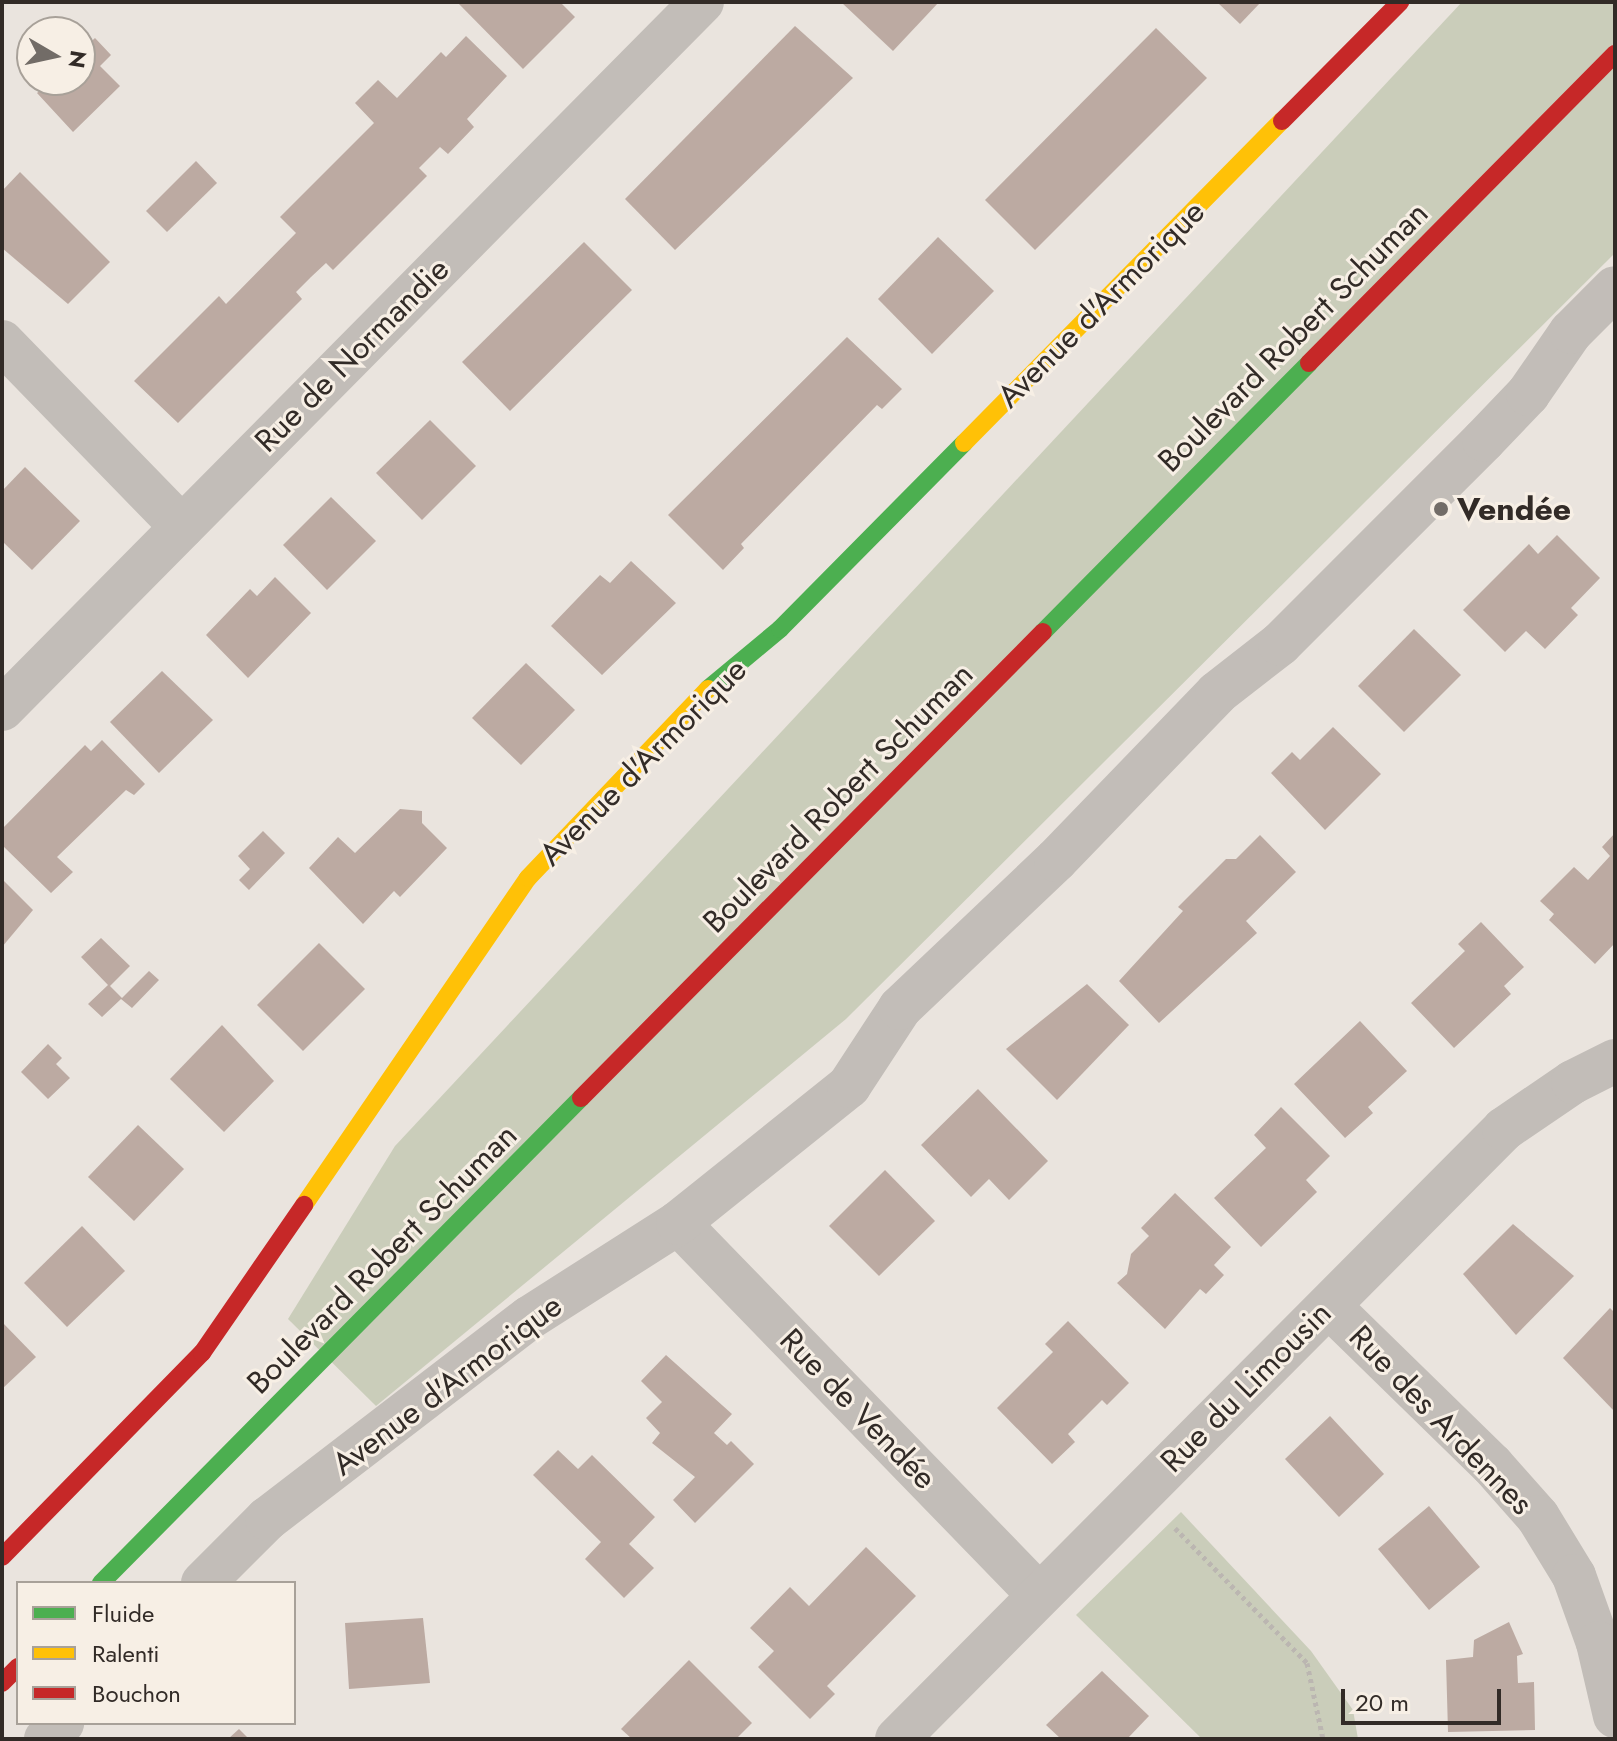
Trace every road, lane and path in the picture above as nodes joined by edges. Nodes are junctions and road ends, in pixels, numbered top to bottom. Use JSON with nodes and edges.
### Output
{"nodes":[{"id":1,"x":1400,"y":2,"type":"edge"},
{"id":2,"x":692,"y":5,"type":"edge"},
{"id":3,"x":1615,"y":54,"type":"edge"},
{"id":4,"x":1615,"y":288,"type":"edge"},
{"id":5,"x":2,"y":342,"type":"edge"},
{"id":6,"x":182,"y":527,"type":"junction"},
{"id":7,"x":2,"y":709,"type":"edge"},
{"id":8,"x":1615,"y":1061,"type":"edge"},
{"id":9,"x":678,"y":1223,"type":"junction"},
{"id":10,"x":1329,"y":1306,"type":"junction"},
{"id":11,"x":1141,"y":1493,"type":"junction"},
{"id":12,"x":2,"y":1557,"type":"edge"},
{"id":13,"x":103,"y":1581,"type":"edge"},
{"id":14,"x":205,"y":1581,"type":"edge"},
{"id":15,"x":1039,"y":1595,"type":"junction"},
{"id":16,"x":1615,"y":1716,"type":"edge"},
{"id":17,"x":897,"y":1739,"type":"edge"},
{"id":18,"x":1323,"y":1739,"type":"edge"}],
"edges":[{"from":1,"to":12,"type":"main road","name":"Avenue d'Armorique"},
{"from":2,"to":6,"type":"street","name":"Rue de Normandie"},
{"from":3,"to":13,"type":"main road","name":"Boulevard Robert Schuman"},
{"from":4,"to":9,"type":"street","name":"Avenue d'Armorique"},
{"from":5,"to":6,"type":"street"},
{"from":6,"to":7,"type":"street","name":"Rue de Normandie"},
{"from":8,"to":10,"type":"street","name":"Rue du Limousin"},
{"from":9,"to":14,"type":"street","name":"Avenue d'Armorique"},
{"from":9,"to":15,"type":"street","name":"Rue de Vendée"},
{"from":10,"to":11,"type":"street","name":"Rue du Limousin"},
{"from":10,"to":16,"type":"street","name":"Rue des Ardennes"},
{"from":11,"to":15,"type":"street","name":"Rue du Limousin"},
{"from":11,"to":18,"type":"path"},
{"from":15,"to":17,"type":"street","name":"Rue du Limousin"}]}
